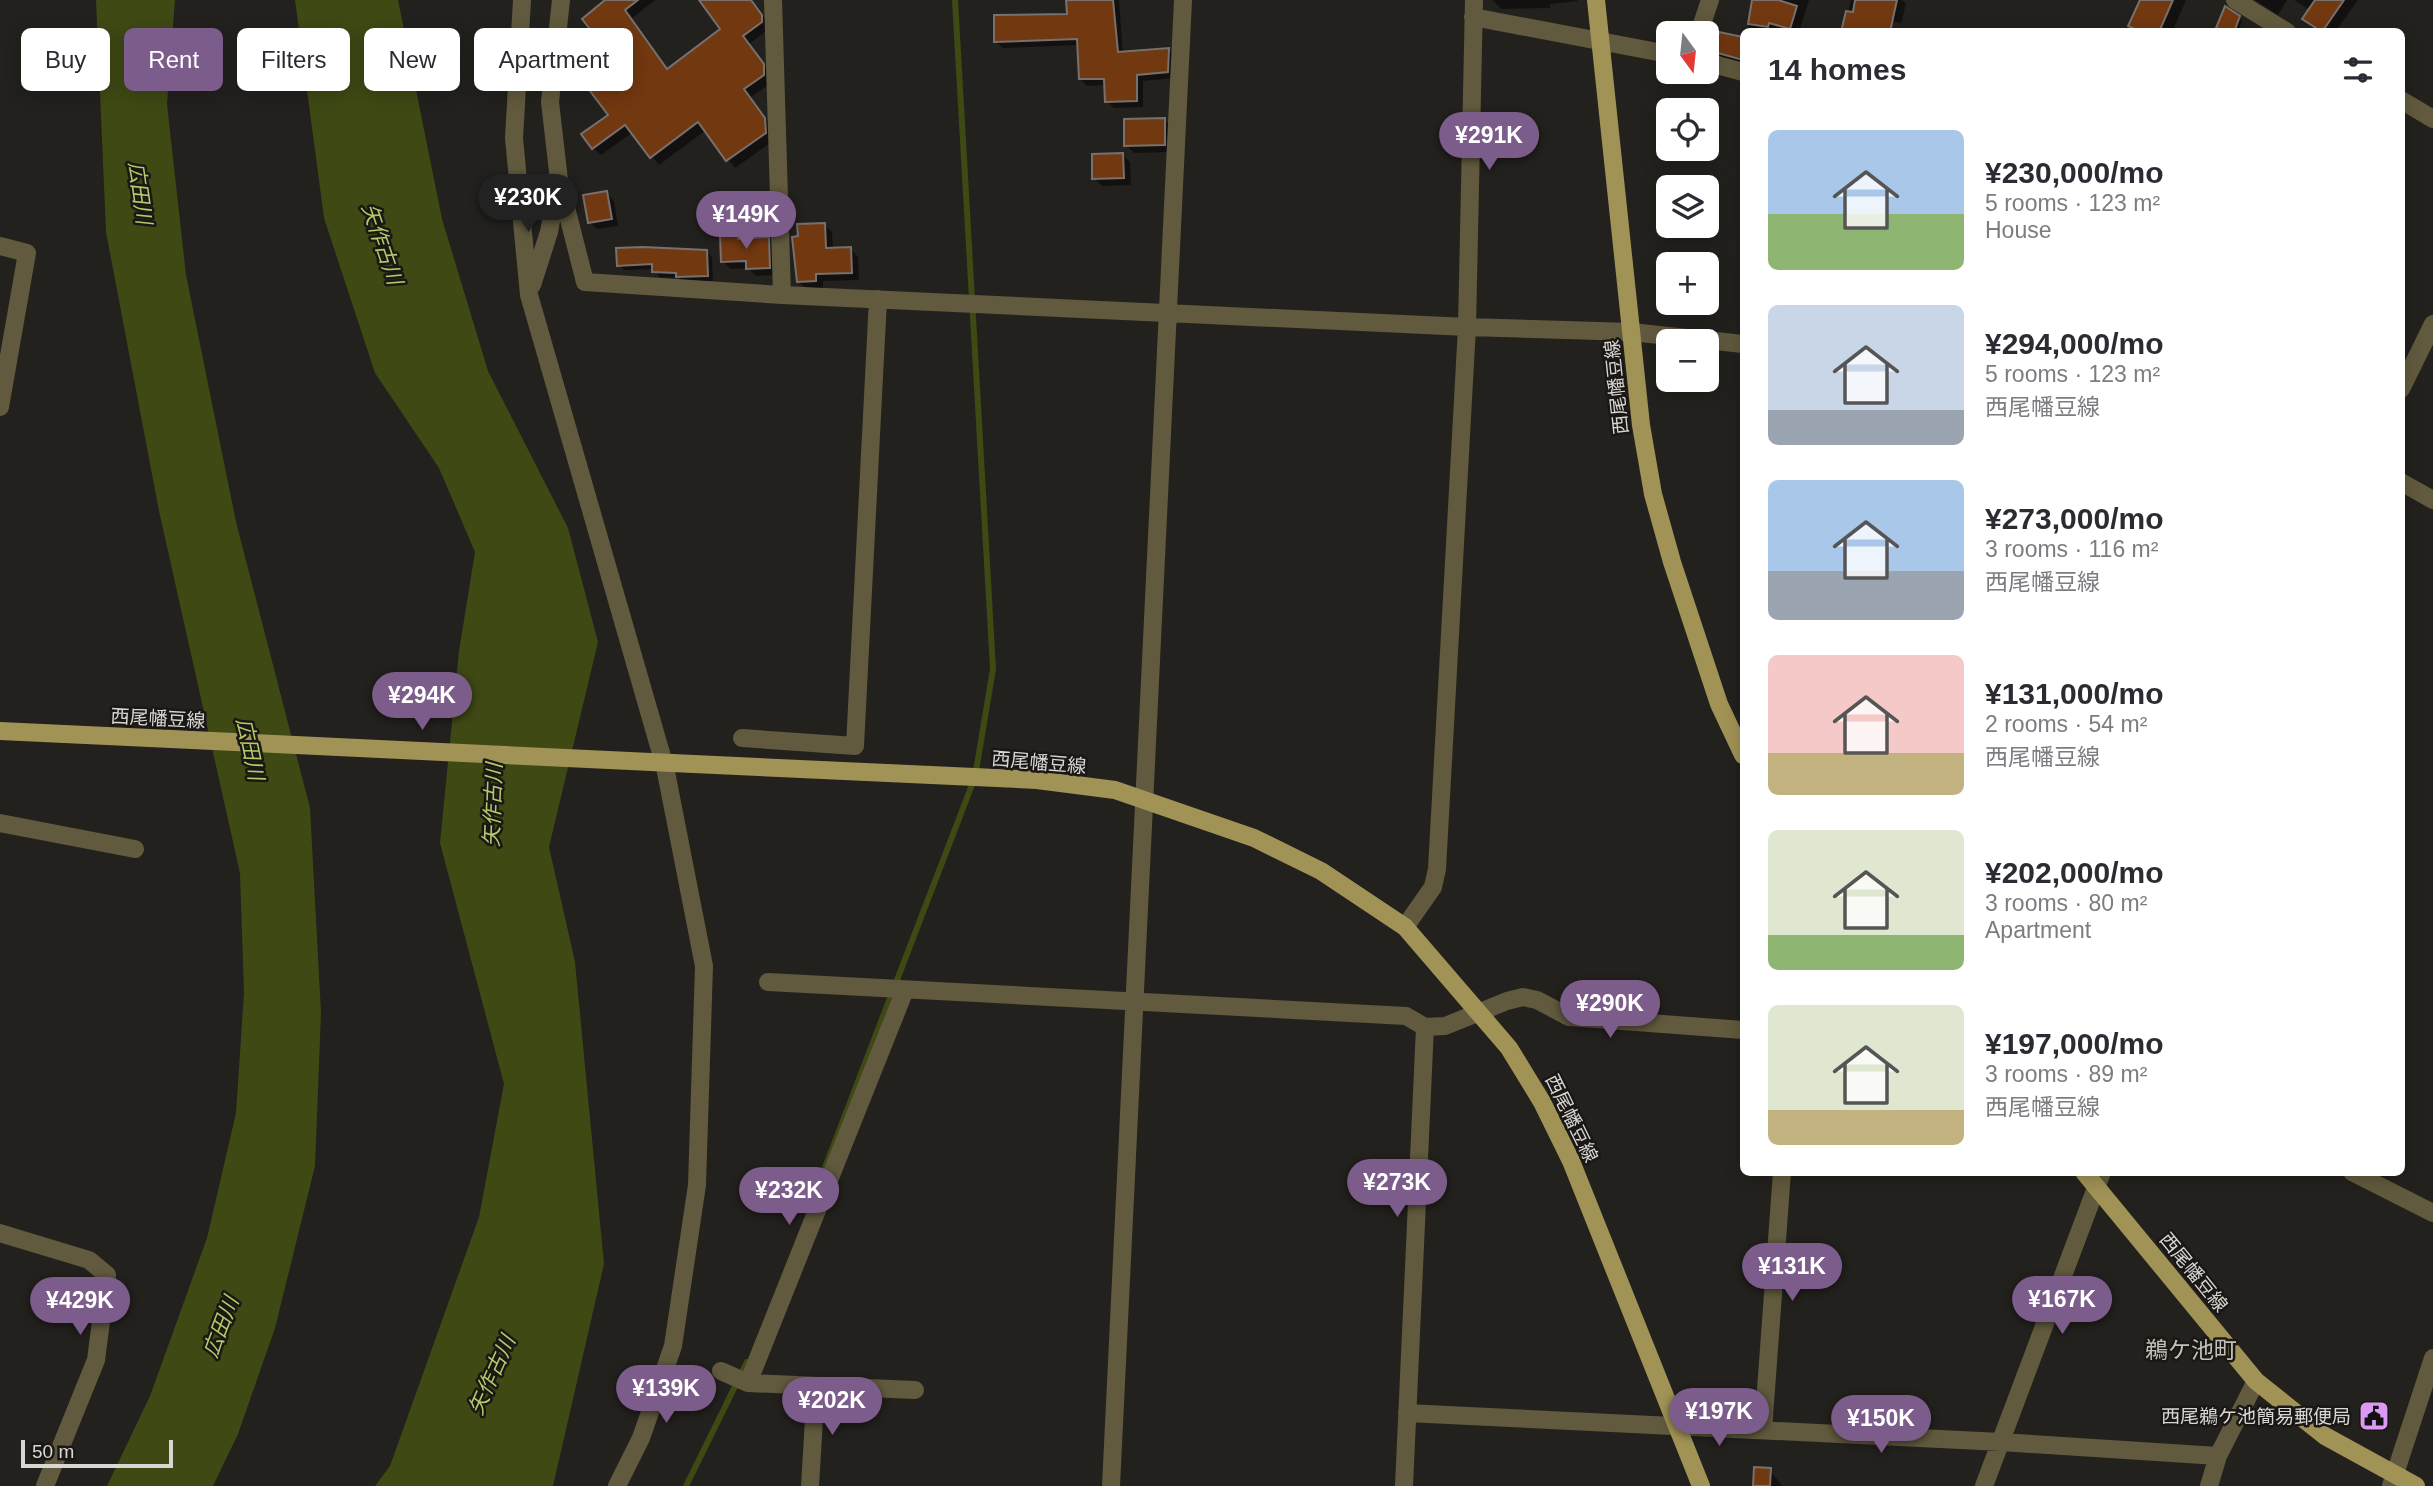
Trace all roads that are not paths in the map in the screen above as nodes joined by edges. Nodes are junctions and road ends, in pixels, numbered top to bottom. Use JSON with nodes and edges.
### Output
{"nodes":[{"id":1,"x":522,"y":0,"type":"edge"},
{"id":2,"x":561,"y":0,"type":"edge"},
{"id":3,"x":773,"y":0,"type":"edge"},
{"id":4,"x":1183,"y":0,"type":"edge"},
{"id":5,"x":1595,"y":0,"type":"edge"},
{"id":6,"x":1710,"y":0,"type":"edge"},
{"id":7,"x":2235,"y":0,"type":"edge"},
{"id":8,"x":1473,"y":8,"type":"edge"},
{"id":9,"x":1703,"y":21,"type":"edge"},
{"id":10,"x":2280,"y":28,"type":"edge"},
{"id":11,"x":1599,"y":40,"type":"junction"},
{"id":12,"x":1656,"y":52,"type":"edge"},
{"id":13,"x":1719,"y":66,"type":"edge"},
{"id":14,"x":1740,"y":71,"type":"edge"},
{"id":15,"x":2405,"y":102,"type":"edge"},
{"id":16,"x":2433,"y":119,"type":"edge"},
{"id":17,"x":559,"y":180,"type":"junction"},
{"id":18,"x":0,"y":246,"type":"edge"},
{"id":19,"x":782,"y":295,"type":"junction"},
{"id":20,"x":529,"y":296,"type":"junction"},
{"id":21,"x":878,"y":299,"type":"junction"},
{"id":22,"x":1166,"y":312,"type":"junction"},
{"id":23,"x":2433,"y":324,"type":"edge"},
{"id":24,"x":1467,"y":327,"type":"junction"},
{"id":25,"x":1631,"y":332,"type":"junction"},
{"id":26,"x":1740,"y":344,"type":"edge"},
{"id":27,"x":2405,"y":381,"type":"edge"},
{"id":28,"x":0,"y":407,"type":"edge"},
{"id":29,"x":2405,"y":484,"type":"edge"},
{"id":30,"x":2433,"y":500,"type":"edge"},
{"id":31,"x":0,"y":731,"type":"edge"},
{"id":32,"x":742,"y":737,"type":"dead end"},
{"id":33,"x":1740,"y":749,"type":"edge"},
{"id":34,"x":1146,"y":800,"type":"junction"},
{"id":35,"x":0,"y":823,"type":"edge"},
{"id":36,"x":135,"y":849,"type":"dead end"},
{"id":37,"x":1405,"y":928,"type":"junction"},
{"id":38,"x":768,"y":982,"type":"dead end"},
{"id":39,"x":905,"y":990,"type":"junction"},
{"id":40,"x":1137,"y":1004,"type":"junction"},
{"id":41,"x":1479,"y":1013,"type":"junction"},
{"id":42,"x":1425,"y":1027,"type":"junction"},
{"id":43,"x":1740,"y":1030,"type":"edge"},
{"id":44,"x":1782,"y":1176,"type":"edge"},
{"id":45,"x":2360,"y":1176,"type":"edge"},
{"id":46,"x":2100,"y":1180,"type":"edge"},
{"id":47,"x":2433,"y":1213,"type":"edge"},
{"id":48,"x":0,"y":1233,"type":"edge"},
{"id":49,"x":2433,"y":1358,"type":"edge"},
{"id":50,"x":720,"y":1371,"type":"dead end"},
{"id":51,"x":2256,"y":1381,"type":"junction"},
{"id":52,"x":748,"y":1382,"type":"junction"},
{"id":53,"x":816,"y":1386,"type":"junction"},
{"id":54,"x":915,"y":1390,"type":"dead end"},
{"id":55,"x":1407,"y":1413,"type":"junction"},
{"id":56,"x":1677,"y":1427,"type":"junction"},
{"id":57,"x":1763,"y":1430,"type":"junction"},
{"id":58,"x":2001,"y":1442,"type":"junction"},
{"id":59,"x":2218,"y":1456,"type":"junction"},
{"id":60,"x":2392,"y":1481,"type":"edge"},
{"id":61,"x":45,"y":1486,"type":"edge"},
{"id":62,"x":617,"y":1486,"type":"edge"},
{"id":63,"x":810,"y":1486,"type":"edge"},
{"id":64,"x":1111,"y":1486,"type":"edge"},
{"id":65,"x":1404,"y":1486,"type":"edge"},
{"id":66,"x":1701,"y":1486,"type":"edge"},
{"id":67,"x":1984,"y":1486,"type":"edge"},
{"id":68,"x":2209,"y":1486,"type":"edge"},
{"id":69,"x":2416,"y":1486,"type":"edge"}],
"edges":[{"from":1,"to":20,"type":"street"},
{"from":2,"to":17,"type":"street"},
{"from":3,"to":19,"type":"street"},
{"from":4,"to":22,"type":"street"},
{"from":5,"to":11,"type":"main road","name":"西尾幡豆線"},
{"from":6,"to":9,"type":"street"},
{"from":7,"to":10,"type":"street"},
{"from":8,"to":11,"type":"street"},
{"from":8,"to":24,"type":"street"},
{"from":11,"to":12,"type":"street"},
{"from":11,"to":25,"type":"main road","name":"西尾幡豆線"},
{"from":13,"to":14,"type":"street"},
{"from":15,"to":16,"type":"street"},
{"from":17,"to":19,"type":"street"},
{"from":17,"to":20,"type":"street"},
{"from":18,"to":28,"type":"street"},
{"from":19,"to":21,"type":"street"},
{"from":20,"to":62,"type":"street"},
{"from":21,"to":22,"type":"street"},
{"from":21,"to":32,"type":"street"},
{"from":22,"to":24,"type":"street"},
{"from":22,"to":34,"type":"street"},
{"from":23,"to":27,"type":"street"},
{"from":24,"to":25,"type":"street"},
{"from":24,"to":37,"type":"street"},
{"from":25,"to":26,"type":"street"},
{"from":25,"to":33,"type":"main road","name":"西尾幡豆線"},
{"from":29,"to":30,"type":"street"},
{"from":31,"to":34,"type":"main road","name":"西尾幡豆線","bridge":true},
{"from":34,"to":37,"type":"main road","name":"西尾幡豆線"},
{"from":34,"to":40,"type":"street"},
{"from":35,"to":36,"type":"street"},
{"from":37,"to":41,"type":"main road","name":"西尾幡豆線"},
{"from":38,"to":39,"type":"street"},
{"from":39,"to":40,"type":"street"},
{"from":39,"to":52,"type":"street"},
{"from":40,"to":42,"type":"street"},
{"from":40,"to":64,"type":"street"},
{"from":41,"to":42,"type":"street"},
{"from":41,"to":43,"type":"street"},
{"from":41,"to":56,"type":"main road","name":"西尾幡豆線"},
{"from":42,"to":55,"type":"street"},
{"from":44,"to":57,"type":"street"},
{"from":45,"to":47,"type":"street"},
{"from":46,"to":51,"type":"main road","name":"西尾幡豆線"},
{"from":46,"to":58,"type":"street"},
{"from":48,"to":61,"type":"street"},
{"from":49,"to":60,"type":"street"},
{"from":50,"to":52,"type":"street"},
{"from":51,"to":59,"type":"street"},
{"from":51,"to":60,"type":"main road","name":"西尾幡豆線"},
{"from":52,"to":53,"type":"street"},
{"from":53,"to":54,"type":"street"},
{"from":53,"to":63,"type":"street"},
{"from":55,"to":56,"type":"street"},
{"from":55,"to":65,"type":"street"},
{"from":56,"to":57,"type":"street"},
{"from":56,"to":66,"type":"main road","name":"西尾幡豆線"},
{"from":57,"to":58,"type":"street"},
{"from":58,"to":59,"type":"street"},
{"from":58,"to":67,"type":"street"},
{"from":59,"to":68,"type":"street"},
{"from":60,"to":69,"type":"main road","name":"西尾幡豆線"}]}
